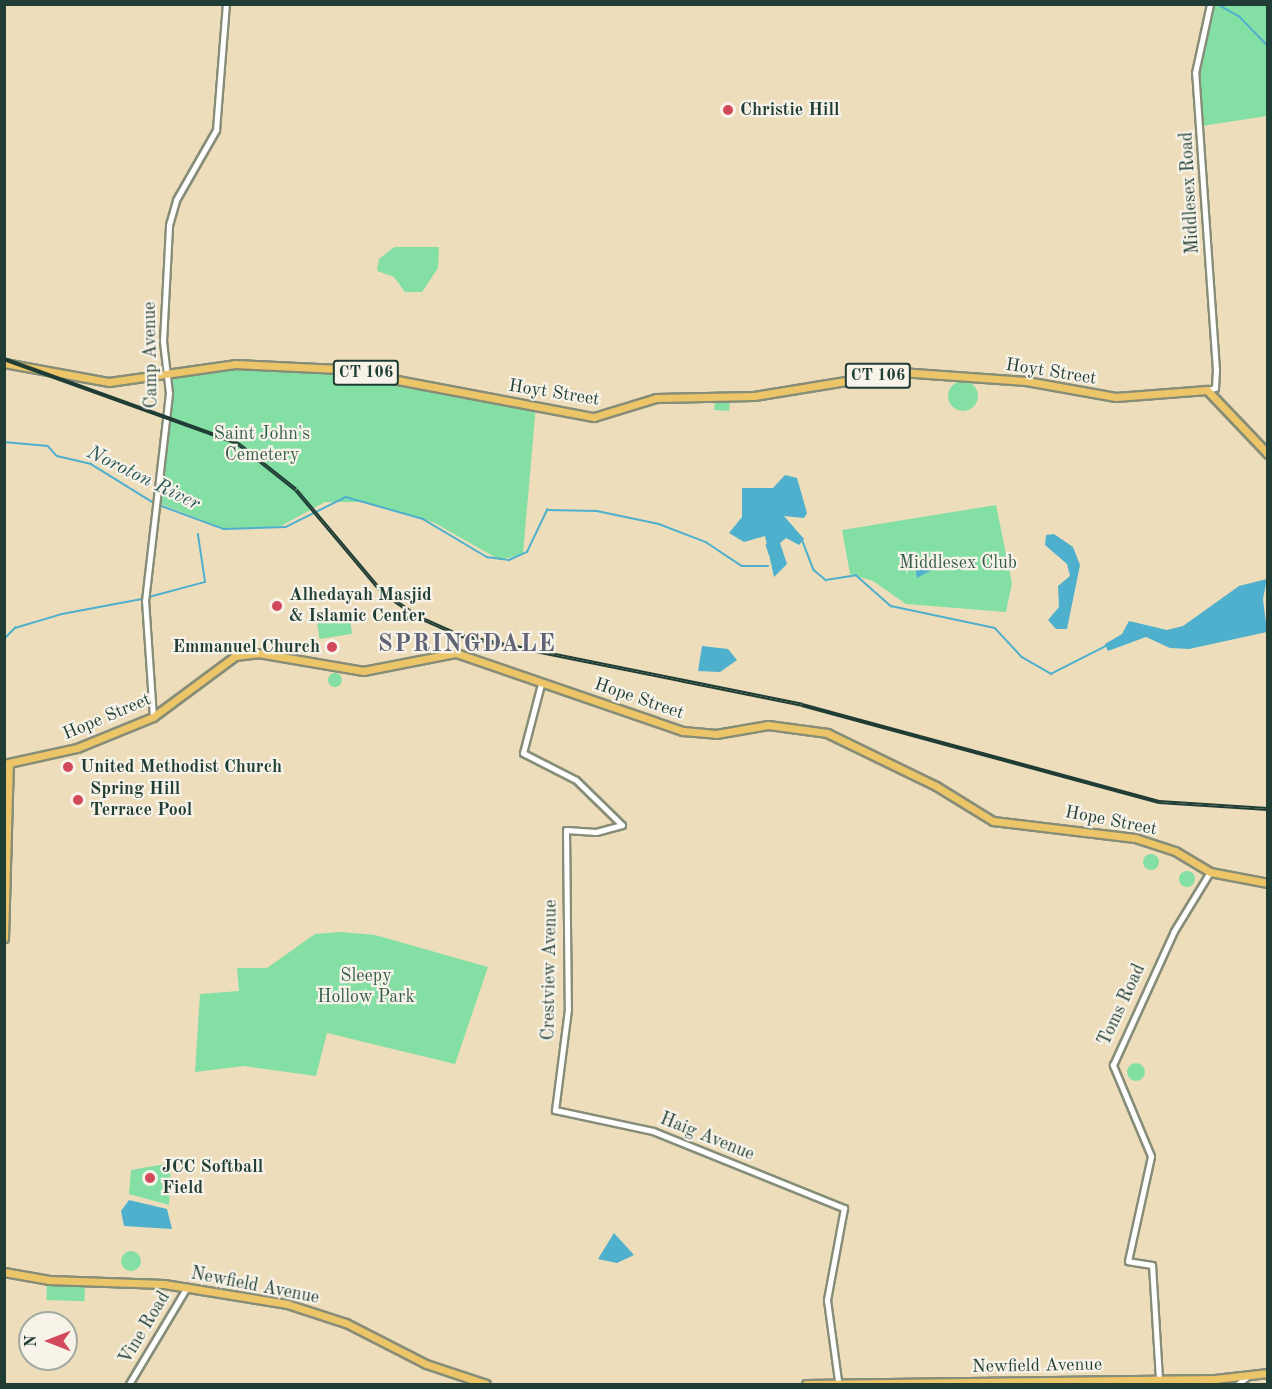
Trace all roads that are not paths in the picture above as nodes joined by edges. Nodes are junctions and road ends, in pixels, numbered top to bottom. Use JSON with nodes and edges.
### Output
{"nodes":[{"id":1,"x":226,"y":4,"type":"edge"},
{"id":2,"x":1210,"y":4,"type":"edge"},
{"id":3,"x":4,"y":363,"type":"edge"},
{"id":4,"x":166,"y":375,"type":"junction"},
{"id":5,"x":1207,"y":390,"type":"junction"},
{"id":6,"x":1268,"y":454,"type":"edge"},
{"id":7,"x":541,"y":684,"type":"junction"},
{"id":8,"x":153,"y":717,"type":"junction"},
{"id":9,"x":7,"y":764,"type":"edge"},
{"id":10,"x":1210,"y":872,"type":"junction"},
{"id":11,"x":1268,"y":883,"type":"edge"},
{"id":12,"x":4,"y":938,"type":"edge"},
{"id":13,"x":555,"y":1110,"type":"joint"},
{"id":14,"x":4,"y":1272,"type":"edge"},
{"id":15,"x":187,"y":1287,"type":"junction"},
{"id":16,"x":1268,"y":1373,"type":"edge"},
{"id":17,"x":1248,"y":1376,"type":"junction"},
{"id":18,"x":1159,"y":1379,"type":"junction"},
{"id":19,"x":838,"y":1380,"type":"junction"},
{"id":20,"x":1135,"y":1382,"type":"edge"},
{"id":21,"x":129,"y":1384,"type":"edge"},
{"id":22,"x":486,"y":1384,"type":"edge"},
{"id":23,"x":806,"y":1384,"type":"edge"},
{"id":24,"x":1238,"y":1384,"type":"edge"}],
"edges":[{"from":1,"to":4,"type":"street","name":"Camp Avenue"},
{"from":2,"to":5,"type":"street","name":"Middlesex Road"},
{"from":3,"to":4,"type":"main road","name":"Hoyt Street","number":"CT 106"},
{"from":4,"to":5,"type":"main road","name":"Hoyt Street","number":"CT 106"},
{"from":4,"to":8,"type":"street","name":"Camp Avenue"},
{"from":5,"to":6,"type":"main road"},
{"from":7,"to":8,"type":"main road","name":"Hope Street"},
{"from":7,"to":10,"type":"main road","name":"Hope Street"},
{"from":7,"to":13,"type":"street","name":"Crestview Avenue"},
{"from":8,"to":9,"type":"main road","name":"Hope Street"},
{"from":9,"to":12,"type":"main road"},
{"from":10,"to":11,"type":"main road","name":"Hope Street"},
{"from":10,"to":18,"type":"street","name":"Toms Road"},
{"from":13,"to":19,"type":"street","name":"Haig Avenue"},
{"from":14,"to":15,"type":"main road","name":"Newfield Avenue"},
{"from":15,"to":21,"type":"street","name":"Vine Road"},
{"from":15,"to":22,"type":"main road","name":"Newfield Avenue"},
{"from":16,"to":17,"type":"main road","name":"Newfield Avenue"},
{"from":17,"to":18,"type":"main road","name":"Newfield Avenue"},
{"from":17,"to":24,"type":"street"},
{"from":18,"to":20,"type":"main road","name":"Newfield Avenue"},
{"from":19,"to":20,"type":"main road","name":"Newfield Avenue"},
{"from":19,"to":23,"type":"main road","name":"Newfield Avenue"}]}
